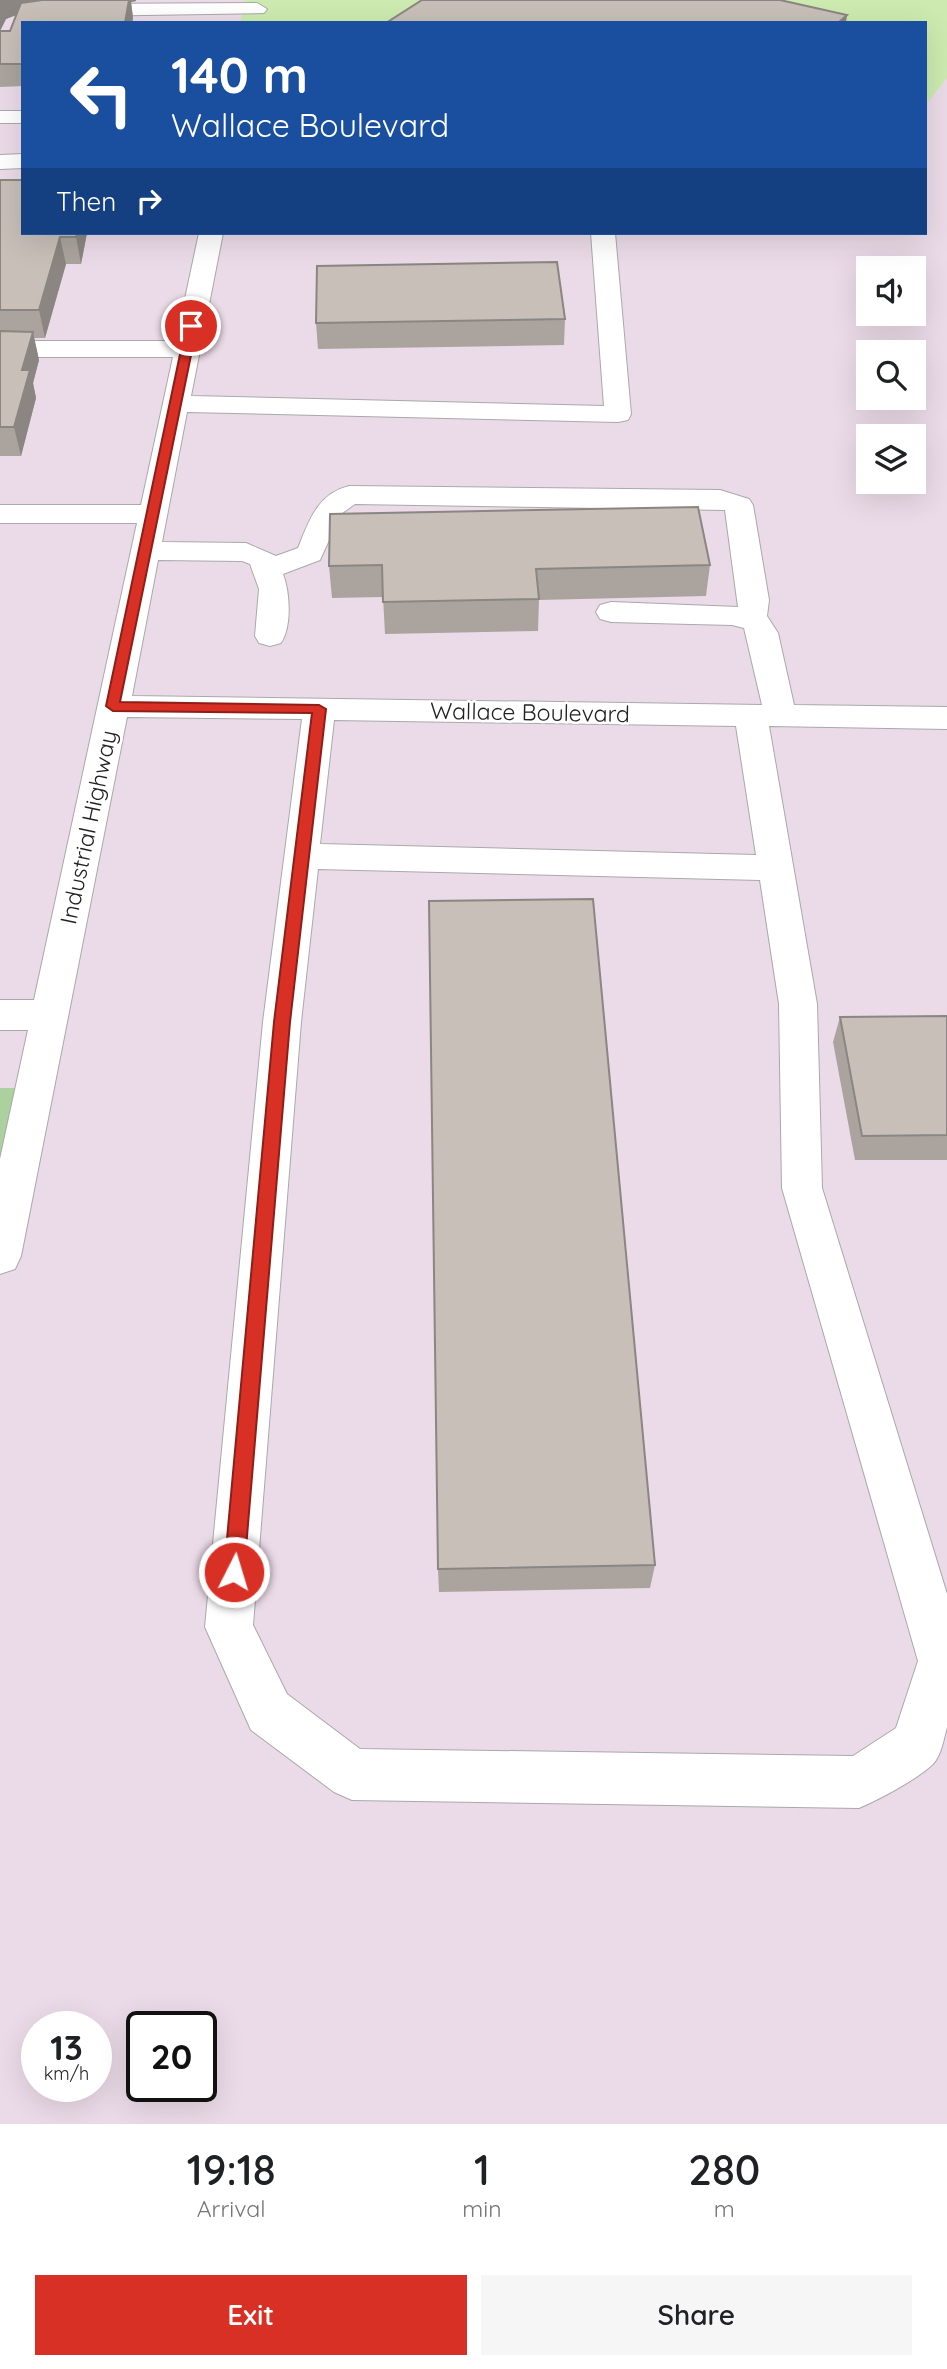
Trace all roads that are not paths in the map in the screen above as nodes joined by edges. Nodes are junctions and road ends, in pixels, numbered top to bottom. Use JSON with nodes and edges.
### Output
{"nodes":[{"id":1,"x":65,"y":10,"type":"edge"},
{"id":2,"x":257,"y":11,"type":"edge"},
{"id":3,"x":0,"y":117,"type":"edge"},
{"id":4,"x":21,"y":117,"type":"edge"},
{"id":5,"x":0,"y":162,"type":"edge"},
{"id":6,"x":21,"y":162,"type":"edge"},
{"id":7,"x":211,"y":235,"type":"edge"},
{"id":8,"x":603,"y":235,"type":"edge"},
{"id":9,"x":0,"y":349,"type":"edge"},
{"id":10,"x":187,"y":349,"type":"junction"},
{"id":11,"x":176,"y":404,"type":"junction"},
{"id":12,"x":0,"y":514,"type":"edge"},
{"id":13,"x":153,"y":514,"type":"junction"},
{"id":14,"x":145,"y":551,"type":"junction"},
{"id":15,"x":267,"y":570,"type":"junction"},
{"id":16,"x":611,"y":612,"type":"dead end"},
{"id":17,"x":751,"y":620,"type":"junction"},
{"id":18,"x":270,"y":636,"type":"dead end"},
{"id":19,"x":113,"y":706,"type":"junction"},
{"id":20,"x":319,"y":709,"type":"junction"},
{"id":21,"x":766,"y":715,"type":"junction"},
{"id":22,"x":947,"y":718,"type":"edge"},
{"id":23,"x":304,"y":856,"type":"junction"},
{"id":24,"x":776,"y":868,"type":"junction"},
{"id":25,"x":0,"y":1015,"type":"edge"},
{"id":26,"x":50,"y":1015,"type":"junction"},
{"id":27,"x":0,"y":1256,"type":"edge"}],
"edges":[{"from":1,"to":2,"type":"street"},
{"from":3,"to":4,"type":"street"},
{"from":5,"to":6,"type":"street"},
{"from":7,"to":10,"type":"street","name":"Industrial Highway"},
{"from":8,"to":11,"type":"street"},
{"from":9,"to":10,"type":"street"},
{"from":10,"to":11,"type":"street","name":"Industrial Highway"},
{"from":11,"to":13,"type":"street","name":"Industrial Highway"},
{"from":12,"to":13,"type":"street"},
{"from":13,"to":14,"type":"street","name":"Industrial Highway"},
{"from":14,"to":15,"type":"street"},
{"from":14,"to":19,"type":"street","name":"Industrial Highway"},
{"from":15,"to":17,"type":"street"},
{"from":15,"to":18,"type":"street"},
{"from":16,"to":17,"type":"street"},
{"from":17,"to":21,"type":"street"},
{"from":19,"to":20,"type":"street","name":"Wallace Boulevard"},
{"from":19,"to":26,"type":"street","name":"Industrial Highway"},
{"from":20,"to":21,"type":"street","name":"Wallace Boulevard"},
{"from":20,"to":23,"type":"street"},
{"from":21,"to":22,"type":"street","name":"Wallace Boulevard"},
{"from":21,"to":24,"type":"street"},
{"from":23,"to":24,"type":"street"},
{"from":23,"to":24,"type":"street"},
{"from":25,"to":26,"type":"street"},
{"from":26,"to":27,"type":"street","name":"Industrial Highway"}]}
